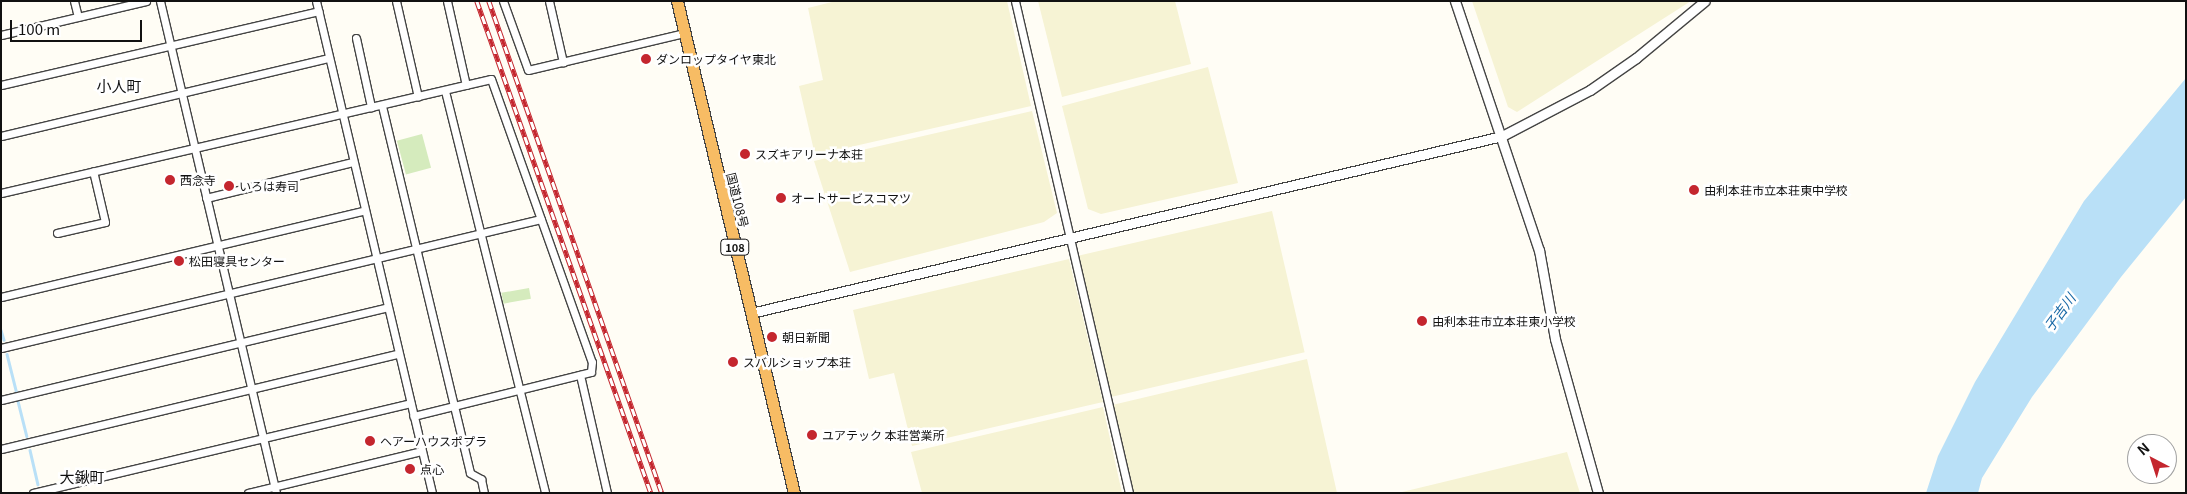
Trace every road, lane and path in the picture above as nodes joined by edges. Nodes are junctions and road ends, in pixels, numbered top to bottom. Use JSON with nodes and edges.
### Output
{"nodes":[{"id":1,"x":74,"y":1,"type":"edge"},
{"id":2,"x":146,"y":1,"type":"edge"},
{"id":3,"x":160,"y":1,"type":"edge"},
{"id":4,"x":316,"y":1,"type":"edge"},
{"id":5,"x":396,"y":1,"type":"edge"},
{"id":6,"x":447,"y":1,"type":"edge"},
{"id":7,"x":503,"y":1,"type":"edge"},
{"id":8,"x":549,"y":1,"type":"edge"},
{"id":9,"x":677,"y":1,"type":"edge"},
{"id":10,"x":1014,"y":1,"type":"edge"},
{"id":11,"x":1455,"y":1,"type":"edge"},
{"id":12,"x":1705,"y":1,"type":"edge"},
{"id":13,"x":319,"y":11,"type":"junction"},
{"id":14,"x":78,"y":17,"type":"junction"},
{"id":15,"x":684,"y":33,"type":"junction"},
{"id":16,"x":1,"y":35,"type":"edge"},
{"id":17,"x":356,"y":38,"type":"dead end"},
{"id":18,"x":170,"y":45,"type":"junction"},
{"id":19,"x":329,"y":58,"type":"junction"},
{"id":20,"x":563,"y":62,"type":"junction"},
{"id":21,"x":1,"y":85,"type":"edge"},
{"id":22,"x":466,"y":85,"type":"junction"},
{"id":23,"x":445,"y":90,"type":"junction"},
{"id":24,"x":181,"y":93,"type":"junction"},
{"id":25,"x":418,"y":97,"type":"junction"},
{"id":26,"x":382,"y":106,"type":"junction"},
{"id":27,"x":370,"y":107,"type":"junction"},
{"id":28,"x":342,"y":113,"type":"junction"},
{"id":29,"x":1,"y":136,"type":"edge"},
{"id":30,"x":1502,"y":136,"type":"junction"},
{"id":31,"x":194,"y":146,"type":"junction"},
{"id":32,"x":353,"y":162,"type":"junction"},
{"id":33,"x":93,"y":171,"type":"junction"},
{"id":34,"x":1,"y":193,"type":"edge"},
{"id":35,"x":206,"y":198,"type":"junction"},
{"id":36,"x":365,"y":210,"type":"junction"},
{"id":37,"x":541,"y":219,"type":"junction"},
{"id":38,"x":57,"y":233,"type":"dead end"},
{"id":39,"x":479,"y":234,"type":"junction"},
{"id":40,"x":1071,"y":238,"type":"junction"},
{"id":41,"x":218,"y":245,"type":"junction"},
{"id":42,"x":416,"y":250,"type":"junction"},
{"id":43,"x":376,"y":258,"type":"junction"},
{"id":44,"x":229,"y":294,"type":"junction"},
{"id":45,"x":1,"y":297,"type":"edge"},
{"id":46,"x":387,"y":307,"type":"junction"},
{"id":47,"x":751,"y":313,"type":"junction"},
{"id":48,"x":241,"y":342,"type":"junction"},
{"id":49,"x":1,"y":348,"type":"edge"},
{"id":50,"x":398,"y":354,"type":"junction"},
{"id":51,"x":580,"y":375,"type":"junction"},
{"id":52,"x":252,"y":390,"type":"junction"},
{"id":53,"x":519,"y":391,"type":"junction"},
{"id":54,"x":1,"y":400,"type":"edge"},
{"id":55,"x":410,"y":403,"type":"junction"},
{"id":56,"x":454,"y":406,"type":"junction"},
{"id":57,"x":413,"y":416,"type":"junction"},
{"id":58,"x":264,"y":439,"type":"junction"},
{"id":59,"x":1,"y":449,"type":"edge"},
{"id":60,"x":421,"y":451,"type":"junction"},
{"id":61,"x":275,"y":490,"type":"edge"},
{"id":62,"x":33,"y":493,"type":"edge"},
{"id":63,"x":248,"y":493,"type":"edge"},
{"id":64,"x":432,"y":493,"type":"edge"},
{"id":65,"x":484,"y":493,"type":"edge"},
{"id":66,"x":545,"y":493,"type":"edge"},
{"id":67,"x":607,"y":493,"type":"edge"},
{"id":68,"x":794,"y":493,"type":"edge"},
{"id":69,"x":1129,"y":493,"type":"edge"},
{"id":70,"x":1598,"y":493,"type":"edge"}],
"edges":[{"from":1,"to":14,"type":"street"},
{"from":2,"to":14,"type":"street"},
{"from":3,"to":18,"type":"street"},
{"from":4,"to":13,"type":"street"},
{"from":5,"to":25,"type":"street"},
{"from":6,"to":22,"type":"street"},
{"from":7,"to":20,"type":"street"},
{"from":8,"to":20,"type":"street"},
{"from":9,"to":15,"type":"highway","name":"国道108号","number":"108"},
{"from":10,"to":40,"type":"street"},
{"from":11,"to":30,"type":"street"},
{"from":12,"to":30,"type":"street"},
{"from":13,"to":18,"type":"street"},
{"from":13,"to":19,"type":"street"},
{"from":14,"to":16,"type":"street"},
{"from":15,"to":20,"type":"street"},
{"from":15,"to":47,"type":"highway","name":"国道108号","number":"108"},
{"from":17,"to":27,"type":"street"},
{"from":18,"to":21,"type":"street"},
{"from":18,"to":24,"type":"street"},
{"from":19,"to":24,"type":"street"},
{"from":19,"to":28,"type":"street"},
{"from":22,"to":23,"type":"street"},
{"from":22,"to":37,"type":"street"},
{"from":23,"to":25,"type":"street"},
{"from":23,"to":39,"type":"street"},
{"from":24,"to":29,"type":"street"},
{"from":24,"to":31,"type":"street"},
{"from":25,"to":26,"type":"street"},
{"from":26,"to":27,"type":"street"},
{"from":26,"to":42,"type":"street"},
{"from":27,"to":28,"type":"street"},
{"from":28,"to":31,"type":"street"},
{"from":28,"to":32,"type":"street"},
{"from":30,"to":40,"type":"street"},
{"from":30,"to":70,"type":"street"},
{"from":31,"to":33,"type":"street"},
{"from":31,"to":35,"type":"street"},
{"from":32,"to":35,"type":"street"},
{"from":32,"to":36,"type":"street"},
{"from":33,"to":34,"type":"street"},
{"from":33,"to":38,"type":"street"},
{"from":35,"to":41,"type":"street"},
{"from":36,"to":41,"type":"street"},
{"from":36,"to":43,"type":"street"},
{"from":37,"to":39,"type":"street"},
{"from":37,"to":51,"type":"street"},
{"from":39,"to":42,"type":"street"},
{"from":39,"to":53,"type":"street"},
{"from":40,"to":47,"type":"street"},
{"from":40,"to":69,"type":"street"},
{"from":41,"to":44,"type":"street"},
{"from":41,"to":45,"type":"street"},
{"from":42,"to":43,"type":"street"},
{"from":42,"to":56,"type":"street"},
{"from":43,"to":44,"type":"street"},
{"from":43,"to":46,"type":"street"},
{"from":44,"to":48,"type":"street"},
{"from":44,"to":49,"type":"street"},
{"from":46,"to":48,"type":"street"},
{"from":46,"to":50,"type":"street"},
{"from":47,"to":68,"type":"highway","name":"国道108号","number":"108"},
{"from":48,"to":52,"type":"street"},
{"from":48,"to":54,"type":"street"},
{"from":50,"to":52,"type":"street"},
{"from":50,"to":55,"type":"street"},
{"from":51,"to":53,"type":"street"},
{"from":51,"to":67,"type":"street"},
{"from":52,"to":58,"type":"street"},
{"from":52,"to":59,"type":"street"},
{"from":53,"to":56,"type":"street"},
{"from":53,"to":66,"type":"street"},
{"from":55,"to":57,"type":"street"},
{"from":55,"to":58,"type":"street"},
{"from":56,"to":57,"type":"street"},
{"from":56,"to":65,"type":"street"},
{"from":57,"to":60,"type":"street"},
{"from":58,"to":61,"type":"street"},
{"from":58,"to":62,"type":"street"},
{"from":60,"to":61,"type":"street"},
{"from":60,"to":64,"type":"street"},
{"from":61,"to":63,"type":"street"}]}
